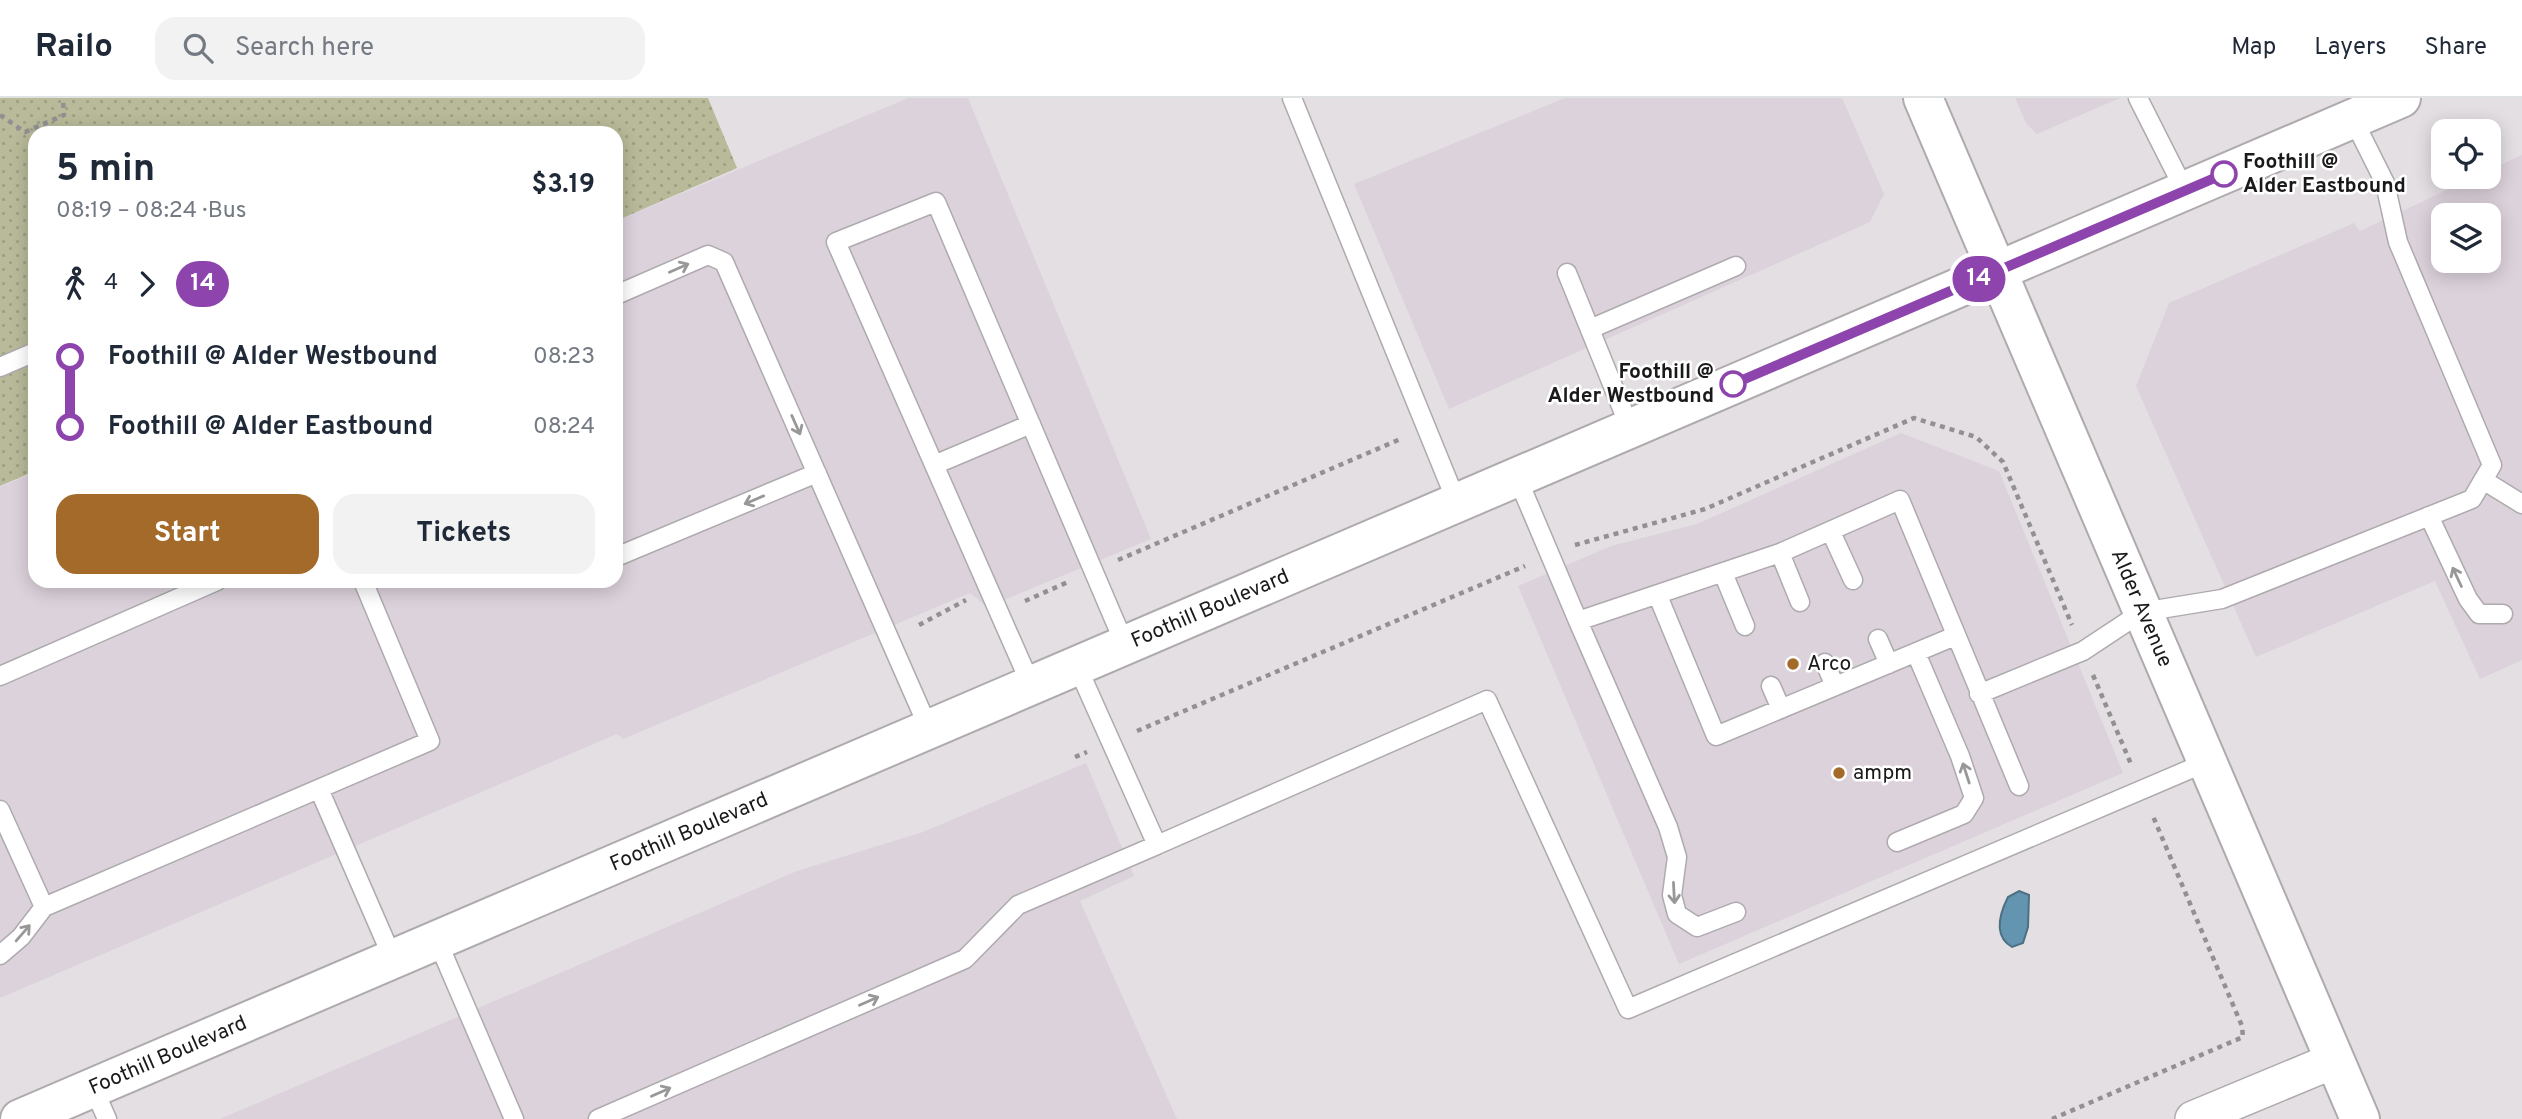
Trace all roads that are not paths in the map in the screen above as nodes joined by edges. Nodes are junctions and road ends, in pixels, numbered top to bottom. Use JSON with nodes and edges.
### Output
{"nodes":[{"id":1,"x":1292,"y":98,"type":"edge"},
{"id":2,"x":1923,"y":98,"type":"edge"},
{"id":3,"x":2138,"y":98,"type":"edge"},
{"id":4,"x":2401,"y":98,"type":"edge"},
{"id":5,"x":2353,"y":118,"type":"junction"},
{"id":6,"x":2185,"y":191,"type":"junction"},
{"id":7,"x":1736,"y":266,"type":"dead end"},
{"id":8,"x":1996,"y":271,"type":"junction"},
{"id":9,"x":1567,"y":273,"type":"dead end"},
{"id":10,"x":623,"y":292,"type":"edge"},
{"id":11,"x":1590,"y":329,"type":"junction"},
{"id":12,"x":28,"y":355,"type":"edge"},
{"id":13,"x":0,"y":367,"type":"edge"},
{"id":14,"x":1031,"y":424,"type":"junction"},
{"id":15,"x":1630,"y":428,"type":"junction"},
{"id":16,"x":934,"y":465,"type":"junction"},
{"id":17,"x":817,"y":473,"type":"junction"},
{"id":18,"x":1517,"y":477,"type":"junction"},
{"id":19,"x":2483,"y":480,"type":"junction"},
{"id":20,"x":1457,"y":503,"type":"junction"},
{"id":21,"x":2522,"y":504,"type":"edge"},
{"id":22,"x":2430,"y":516,"type":"junction"},
{"id":23,"x":1831,"y":531,"type":"junction"},
{"id":24,"x":623,"y":554,"type":"edge"},
{"id":25,"x":1780,"y":554,"type":"junction"},
{"id":26,"x":1723,"y":573,"type":"junction"},
{"id":27,"x":1853,"y":580,"type":"dead end"},
{"id":28,"x":201,"y":588,"type":"edge"},
{"id":29,"x":366,"y":588,"type":"edge"},
{"id":30,"x":1658,"y":596,"type":"junction"},
{"id":31,"x":1800,"y":602,"type":"dead end"},
{"id":32,"x":2142,"y":611,"type":"junction"},
{"id":33,"x":2503,"y":614,"type":"dead end"},
{"id":34,"x":1578,"y":621,"type":"junction"},
{"id":35,"x":1745,"y":626,"type":"dead end"},
{"id":36,"x":1955,"y":636,"type":"junction"},
{"id":37,"x":1878,"y":639,"type":"dead end"},
{"id":38,"x":1125,"y":645,"type":"junction"},
{"id":39,"x":1916,"y":653,"type":"junction"},
{"id":40,"x":1825,"y":663,"type":"dead end"},
{"id":41,"x":1889,"y":664,"type":"junction"},
{"id":42,"x":1077,"y":666,"type":"junction"},
{"id":43,"x":0,"y":676,"type":"edge"},
{"id":44,"x":1031,"y":685,"type":"junction"},
{"id":45,"x":1771,"y":686,"type":"dead end"},
{"id":46,"x":1835,"y":686,"type":"junction"},
{"id":47,"x":1979,"y":694,"type":"junction"},
{"id":48,"x":1781,"y":709,"type":"junction"},
{"id":49,"x":929,"y":729,"type":"junction"},
{"id":50,"x":2207,"y":762,"type":"junction"},
{"id":51,"x":2019,"y":786,"type":"dead end"},
{"id":52,"x":319,"y":789,"type":"junction"},
{"id":53,"x":0,"y":810,"type":"edge"},
{"id":54,"x":1897,"y":842,"type":"dead end"},
{"id":55,"x":1157,"y":845,"type":"junction"},
{"id":56,"x":44,"y":907,"type":"junction"},
{"id":57,"x":1736,"y":912,"type":"dead end"},
{"id":58,"x":437,"y":940,"type":"junction"},
{"id":59,"x":0,"y":955,"type":"edge"},
{"id":60,"x":393,"y":959,"type":"junction"},
{"id":61,"x":2335,"y":1060,"type":"junction"},
{"id":62,"x":100,"y":1103,"type":"edge"},
{"id":63,"x":20,"y":1119,"type":"edge"},
{"id":64,"x":514,"y":1119,"type":"edge"},
{"id":65,"x":598,"y":1119,"type":"edge"},
{"id":66,"x":2193,"y":1119,"type":"edge"},
{"id":67,"x":2360,"y":1119,"type":"edge"}],
"edges":[{"from":1,"to":20,"type":"lane"},
{"from":2,"to":8,"type":"main road","name":"Alder Avenue"},
{"from":3,"to":6,"type":"lane"},
{"from":4,"to":5,"type":"main road","name":"Foothill Boulevard"},
{"from":5,"to":6,"type":"main road","name":"Foothill Boulevard"},
{"from":5,"to":19,"type":"lane"},
{"from":6,"to":8,"type":"main road","name":"Foothill Boulevard"},
{"from":7,"to":11,"type":"lane"},
{"from":8,"to":15,"type":"main road","name":"Foothill Boulevard"},
{"from":8,"to":32,"type":"main road","name":"Alder Avenue"},
{"from":9,"to":11,"type":"lane"},
{"from":10,"to":17,"type":"lane","one_way":true},
{"from":11,"to":15,"type":"lane"},
{"from":12,"to":13,"type":"lane"},
{"from":14,"to":16,"type":"lane"},
{"from":14,"to":16,"type":"lane"},
{"from":14,"to":38,"type":"lane"},
{"from":15,"to":18,"type":"main road","name":"Foothill Boulevard"},
{"from":16,"to":44,"type":"lane"},
{"from":17,"to":24,"type":"lane","one_way":true},
{"from":17,"to":49,"type":"lane"},
{"from":18,"to":20,"type":"main road","name":"Foothill Boulevard"},
{"from":18,"to":34,"type":"lane"},
{"from":19,"to":21,"type":"lane"},
{"from":19,"to":22,"type":"lane"},
{"from":20,"to":38,"type":"main road","name":"Foothill Boulevard"},
{"from":22,"to":32,"type":"lane"},
{"from":33,"to":22,"type":"lane","one_way":true},
{"from":23,"to":25,"type":"lane"},
{"from":23,"to":27,"type":"lane"},
{"from":23,"to":36,"type":"lane"},
{"from":25,"to":26,"type":"lane"},
{"from":25,"to":31,"type":"lane"},
{"from":26,"to":30,"type":"lane"},
{"from":26,"to":35,"type":"lane"},
{"from":28,"to":43,"type":"lane"},
{"from":29,"to":52,"type":"lane"},
{"from":30,"to":34,"type":"lane"},
{"from":30,"to":48,"type":"lane"},
{"from":32,"to":47,"type":"lane"},
{"from":32,"to":50,"type":"main road","name":"Alder Avenue"},
{"from":34,"to":57,"type":"lane","one_way":true},
{"from":36,"to":39,"type":"lane"},
{"from":36,"to":47,"type":"lane"},
{"from":37,"to":41,"type":"lane"},
{"from":38,"to":42,"type":"main road","name":"Foothill Boulevard"},
{"from":39,"to":41,"type":"lane"},
{"from":54,"to":39,"type":"lane","one_way":true},
{"from":40,"to":46,"type":"lane"},
{"from":41,"to":46,"type":"lane"},
{"from":42,"to":44,"type":"main road","name":"Foothill Boulevard"},
{"from":42,"to":55,"type":"lane"},
{"from":44,"to":49,"type":"main road","name":"Foothill Boulevard"},
{"from":45,"to":48,"type":"lane"},
{"from":46,"to":48,"type":"lane"},
{"from":47,"to":51,"type":"lane"},
{"from":49,"to":58,"type":"main road","name":"Foothill Boulevard"},
{"from":50,"to":55,"type":"lane"},
{"from":50,"to":61,"type":"main road","name":"Alder Avenue"},
{"from":52,"to":56,"type":"lane"},
{"from":52,"to":60,"type":"lane"},
{"from":53,"to":56,"type":"lane"},
{"from":65,"to":55,"type":"lane","one_way":true},
{"from":59,"to":56,"type":"lane","one_way":true},
{"from":58,"to":60,"type":"main road","name":"Foothill Boulevard"},
{"from":58,"to":64,"type":"lane"},
{"from":60,"to":62,"type":"main road","name":"Foothill Boulevard"},
{"from":61,"to":66,"type":"street"},
{"from":61,"to":67,"type":"main road","name":"Alder Avenue"},
{"from":62,"to":63,"type":"main road","name":"Foothill Boulevard"}]}
